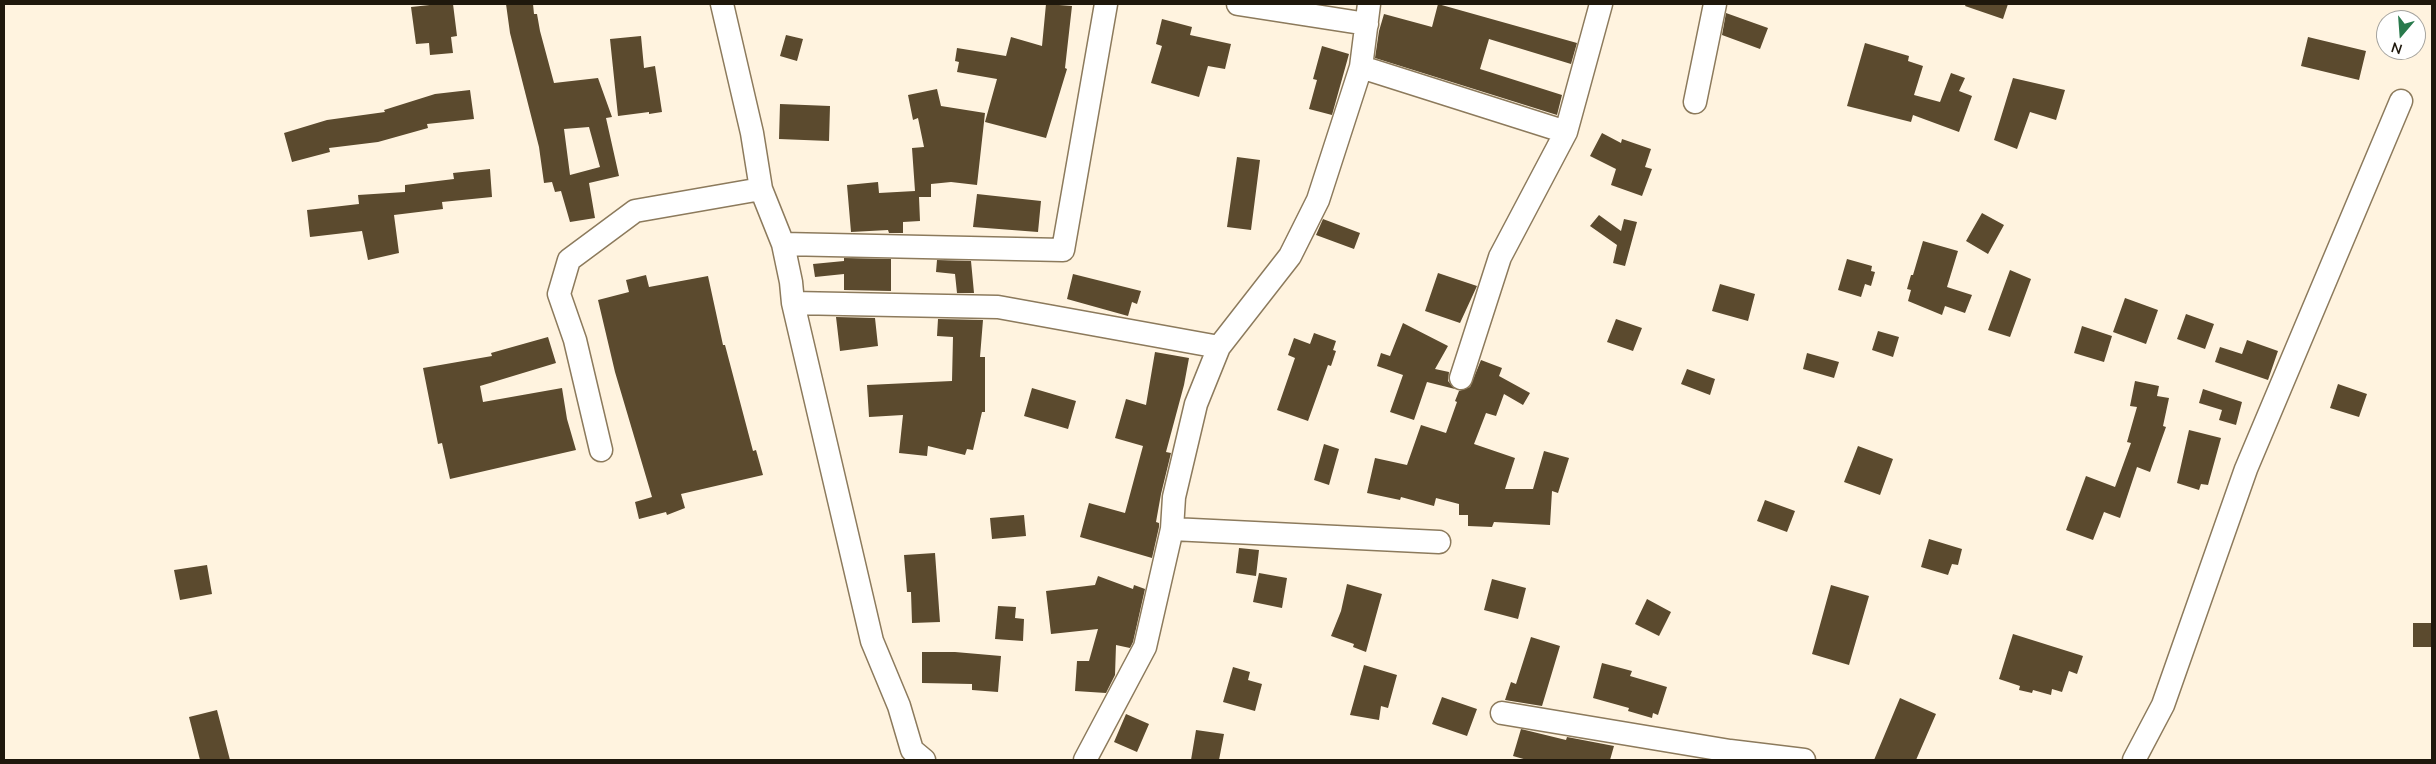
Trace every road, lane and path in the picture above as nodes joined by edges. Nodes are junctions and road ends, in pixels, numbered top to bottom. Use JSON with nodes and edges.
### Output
{"nodes":[{"id":1,"x":722,"y":4,"type":"edge"},
{"id":2,"x":1106,"y":4,"type":"edge"},
{"id":3,"x":1238,"y":4,"type":"edge"},
{"id":4,"x":1601,"y":4,"type":"edge"},
{"id":5,"x":1715,"y":4,"type":"edge"},
{"id":6,"x":1368,"y":14,"type":"edge"},
{"id":7,"x":1360,"y":67,"type":"junction"},
{"id":8,"x":2401,"y":101,"type":"dead end"},
{"id":9,"x":1695,"y":102,"type":"dead end"},
{"id":10,"x":1566,"y":132,"type":"junction"},
{"id":11,"x":761,"y":189,"type":"junction"},
{"id":12,"x":784,"y":244,"type":"junction"},
{"id":13,"x":793,"y":303,"type":"junction"},
{"id":14,"x":1219,"y":347,"type":"junction"},
{"id":15,"x":1461,"y":378,"type":"dead end"},
{"id":16,"x":601,"y":450,"type":"dead end"},
{"id":17,"x":1172,"y":529,"type":"junction"},
{"id":18,"x":1438,"y":542,"type":"dead end"},
{"id":19,"x":1502,"y":713,"type":"dead end"},
{"id":20,"x":924,"y":760,"type":"edge"},
{"id":21,"x":1085,"y":760,"type":"edge"},
{"id":22,"x":1804,"y":760,"type":"edge"},
{"id":23,"x":2134,"y":760,"type":"edge"}],
"edges":[{"from":1,"to":11,"type":"street"},
{"from":2,"to":12,"type":"street"},
{"from":3,"to":6,"type":"street"},
{"from":4,"to":10,"type":"street"},
{"from":5,"to":9,"type":"street"},
{"from":6,"to":7,"type":"street"},
{"from":7,"to":10,"type":"street"},
{"from":7,"to":14,"type":"street"},
{"from":8,"to":23,"type":"street"},
{"from":10,"to":15,"type":"street"},
{"from":11,"to":12,"type":"street"},
{"from":11,"to":16,"type":"street"},
{"from":12,"to":13,"type":"street"},
{"from":13,"to":14,"type":"street"},
{"from":13,"to":20,"type":"street"},
{"from":14,"to":17,"type":"street"},
{"from":17,"to":18,"type":"street"},
{"from":17,"to":21,"type":"street"},
{"from":19,"to":22,"type":"street"}]}
